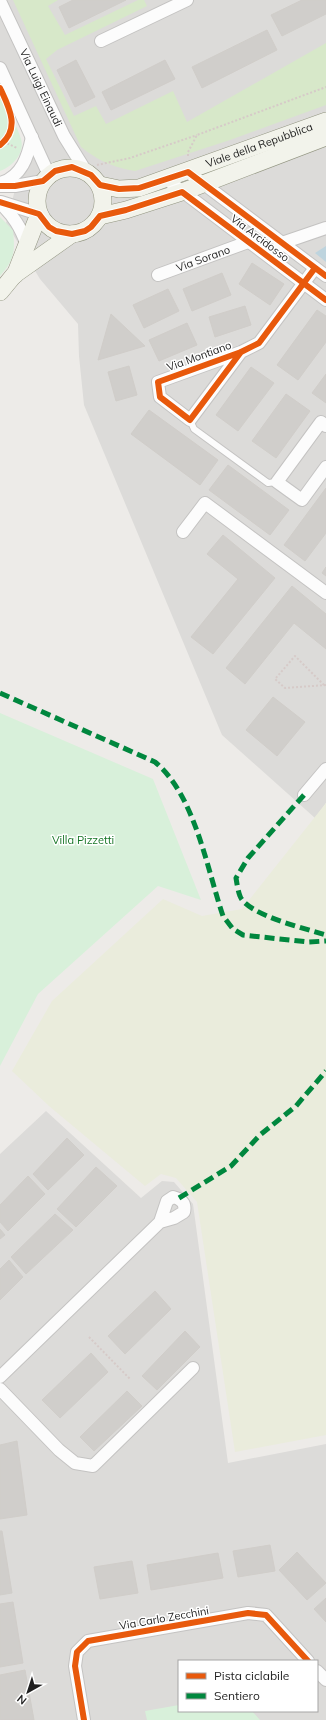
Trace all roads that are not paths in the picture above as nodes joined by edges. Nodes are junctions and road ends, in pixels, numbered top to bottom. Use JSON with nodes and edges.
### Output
{"nodes":[{"id":1,"x":187,"y":0,"type":"edge"},
{"id":2,"x":0,"y":1,"type":"edge"},
{"id":3,"x":101,"y":41,"type":"dead end"},
{"id":4,"x":0,"y":68,"type":"edge"},
{"id":5,"x":326,"y":121,"type":"edge"},
{"id":6,"x":32,"y":137,"type":"junction"},
{"id":7,"x":326,"y":137,"type":"edge"},
{"id":8,"x":188,"y":166,"type":"junction"},
{"id":9,"x":92,"y":169,"type":"junction"},
{"id":10,"x":46,"y":178,"type":"junction"},
{"id":11,"x":166,"y":179,"type":"junction"},
{"id":12,"x":0,"y":183,"type":"edge"},
{"id":13,"x":202,"y":183,"type":"junction"},
{"id":14,"x":100,"y":185,"type":"junction"},
{"id":15,"x":0,"y":186,"type":"edge"},
{"id":16,"x":182,"y":192,"type":"junction"},
{"id":17,"x":0,"y":202,"type":"edge"},
{"id":18,"x":39,"y":214,"type":"junction"},
{"id":19,"x":100,"y":216,"type":"junction"},
{"id":20,"x":326,"y":228,"type":"edge"},
{"id":21,"x":72,"y":234,"type":"junction"},
{"id":22,"x":248,"y":242,"type":"junction"},
{"id":23,"x":282,"y":243,"type":"junction"},
{"id":24,"x":27,"y":246,"type":"junction"},
{"id":25,"x":271,"y":258,"type":"junction"},
{"id":26,"x":315,"y":268,"type":"junction"},
{"id":27,"x":14,"y":275,"type":"junction"},
{"id":28,"x":158,"y":275,"type":"dead end"},
{"id":29,"x":326,"y":276,"type":"edge"},
{"id":30,"x":303,"y":283,"type":"junction"},
{"id":31,"x":0,"y":292,"type":"edge"},
{"id":32,"x":326,"y":300,"type":"edge"},
{"id":33,"x":240,"y":352,"type":"junction"},
{"id":34,"x":190,"y":420,"type":"junction"},
{"id":35,"x":326,"y":426,"type":"edge"},
{"id":36,"x":326,"y":467,"type":"edge"},
{"id":37,"x":277,"y":482,"type":"junction"},
{"id":38,"x":183,"y":532,"type":"dead end"},
{"id":39,"x":326,"y":593,"type":"edge"},
{"id":40,"x":326,"y":769,"type":"edge"},
{"id":41,"x":304,"y":795,"type":"dead end"},
{"id":42,"x":160,"y":1222,"type":"dead end"},
{"id":43,"x":193,"y":1368,"type":"dead end"},
{"id":44,"x":0,"y":1377,"type":"edge"},
{"id":45,"x":0,"y":1389,"type":"edge"},
{"id":46,"x":307,"y":1660,"type":"edge"},
{"id":47,"x":318,"y":1672,"type":"edge"},
{"id":48,"x":326,"y":1680,"type":"edge"},
{"id":49,"x":84,"y":1720,"type":"edge"}],
"edges":[{"from":1,"to":3,"type":"street"},
{"from":2,"to":9,"type":"street","name":"Via Luigi Einaudi"},
{"from":4,"to":6,"type":"street"},
{"from":5,"to":8,"type":"main road","name":"Viale della Repubblica"},
{"from":6,"to":10,"type":"street"},
{"from":6,"to":12,"type":"street"},
{"from":7,"to":13,"type":"main road","name":"Viale della Repubblica"},
{"from":8,"to":11,"type":"main road","name":"Viale della Repubblica"},
{"from":8,"to":13,"type":"street","name":"Via Arcidosso"},
{"from":9,"to":10,"type":"main road"},
{"from":9,"to":14,"type":"main road"},
{"from":10,"to":15,"type":"street"},
{"from":10,"to":18,"type":"main road"},
{"from":11,"to":14,"type":"main road","name":"Viale della Repubblica"},
{"from":11,"to":16,"type":"street","name":"Via Arcidosso"},
{"from":13,"to":16,"type":"main road","name":"Viale della Repubblica"},
{"from":13,"to":23,"type":"street","name":"Via Arcidosso"},
{"from":14,"to":19,"type":"main road"},
{"from":16,"to":19,"type":"main road","name":"Viale della Repubblica"},
{"from":16,"to":22,"type":"street","name":"Via Arcidosso"},
{"from":17,"to":18,"type":"street"},
{"from":17,"to":24,"type":"street"},
{"from":18,"to":21,"type":"main road"},
{"from":18,"to":24,"type":"main road"},
{"from":19,"to":21,"type":"main road"},
{"from":20,"to":23,"type":"street"},
{"from":21,"to":27,"type":"main road"},
{"from":22,"to":25,"type":"street","name":"Via Arcidosso"},
{"from":22,"to":28,"type":"street","name":"Via Sorano"},
{"from":23,"to":25,"type":"street"},
{"from":23,"to":26,"type":"street","name":"Via Arcidosso"},
{"from":24,"to":27,"type":"main road"},
{"from":25,"to":30,"type":"street","name":"Via Arcidosso"},
{"from":26,"to":29,"type":"street","name":"Via Arcidosso"},
{"from":26,"to":30,"type":"street","name":"Via Montiano"},
{"from":27,"to":31,"type":"main road"},
{"from":30,"to":32,"type":"street","name":"Via Arcidosso"},
{"from":30,"to":33,"type":"street","name":"Via Montiano"},
{"from":33,"to":34,"type":"street","name":"Via Montiano"},
{"from":33,"to":34,"type":"street","name":"Via Montiano"},
{"from":34,"to":37,"type":"lane"},
{"from":35,"to":37,"type":"street"},
{"from":36,"to":37,"type":"street"},
{"from":38,"to":39,"type":"street"},
{"from":40,"to":41,"type":"street"},
{"from":42,"to":44,"type":"street"},
{"from":43,"to":45,"type":"street"},
{"from":46,"to":49,"type":"street","name":"Via Carlo Zecchini"},
{"from":47,"to":48,"type":"street"}]}
